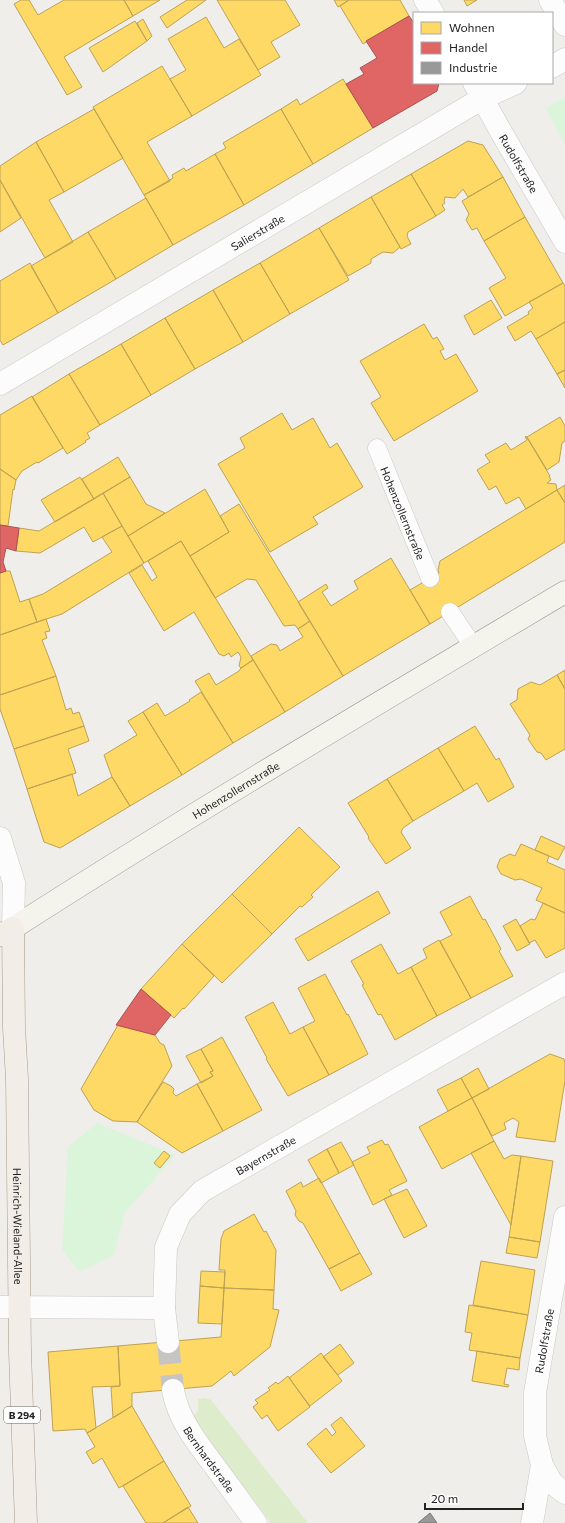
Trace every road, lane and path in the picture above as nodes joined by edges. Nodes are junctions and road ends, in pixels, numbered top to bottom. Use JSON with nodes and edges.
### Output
{"nodes":[{"id":1,"x":425,"y":0,"type":"edge"},
{"id":2,"x":550,"y":0,"type":"edge"},
{"id":3,"x":431,"y":12,"type":"edge"},
{"id":4,"x":565,"y":25,"type":"edge"},
{"id":5,"x":565,"y":59,"type":"edge"},
{"id":6,"x":553,"y":66,"type":"edge"},
{"id":7,"x":511,"y":84,"type":"edge"},
{"id":8,"x":479,"y":90,"type":"edge"},
{"id":9,"x":562,"y":230,"type":"edge"},
{"id":10,"x":0,"y":384,"type":"edge"},
{"id":11,"x":377,"y":448,"type":"dead end"},
{"id":12,"x":430,"y":578,"type":"dead end"},
{"id":13,"x":565,"y":592,"type":"edge"},
{"id":14,"x":450,"y":612,"type":"dead end"},
{"id":15,"x":473,"y":646,"type":"junction"},
{"id":16,"x":0,"y":838,"type":"edge"},
{"id":17,"x":7,"y":932,"type":"edge"},
{"id":18,"x":565,"y":984,"type":"edge"},
{"id":19,"x":565,"y":1217,"type":"edge"},
{"id":20,"x":10,"y":1307,"type":"edge"},
{"id":21,"x":164,"y":1308,"type":"junction"},
{"id":22,"x":168,"y":1342,"type":"tunnel mouth"},
{"id":23,"x":173,"y":1390,"type":"tunnel mouth"},
{"id":24,"x":542,"y":1465,"type":"junction"},
{"id":25,"x":565,"y":1493,"type":"edge"},
{"id":26,"x":26,"y":1523,"type":"edge"},
{"id":27,"x":256,"y":1523,"type":"edge"},
{"id":28,"x":532,"y":1523,"type":"edge"}],
"edges":[{"from":1,"to":3,"type":"street"},
{"from":2,"to":4,"type":"street"},
{"from":5,"to":6,"type":"street"},
{"from":7,"to":8,"type":"street","name":"Salierstraße"},
{"from":8,"to":9,"type":"street","name":"Rudolfstraße"},
{"from":8,"to":10,"type":"street","name":"Salierstraße"},
{"from":11,"to":12,"type":"lane","name":"Hohenzollernstraße"},
{"from":13,"to":15,"type":"main road","name":"Hohenzollernstraße"},
{"from":14,"to":15,"type":"lane"},
{"from":15,"to":17,"type":"main road","name":"Hohenzollernstraße"},
{"from":16,"to":17,"type":"street"},
{"from":17,"to":20,"type":"main road","name":"Heinrich-Wieland-Allee","number":"B 294"},
{"from":18,"to":21,"type":"street","name":"Bayernstraße"},
{"from":19,"to":24,"type":"street","name":"Rudolfstraße"},
{"from":20,"to":21,"type":"street"},
{"from":20,"to":26,"type":"main road","name":"Heinrich-Wieland-Allee","number":"B 294"},
{"from":21,"to":22,"type":"street"},
{"from":23,"to":27,"type":"street","name":"Bernhardstraße"},
{"from":24,"to":25,"type":"street","name":"Rudolfstraße"},
{"from":24,"to":28,"type":"street","name":"Rudolfstraße"}]}
